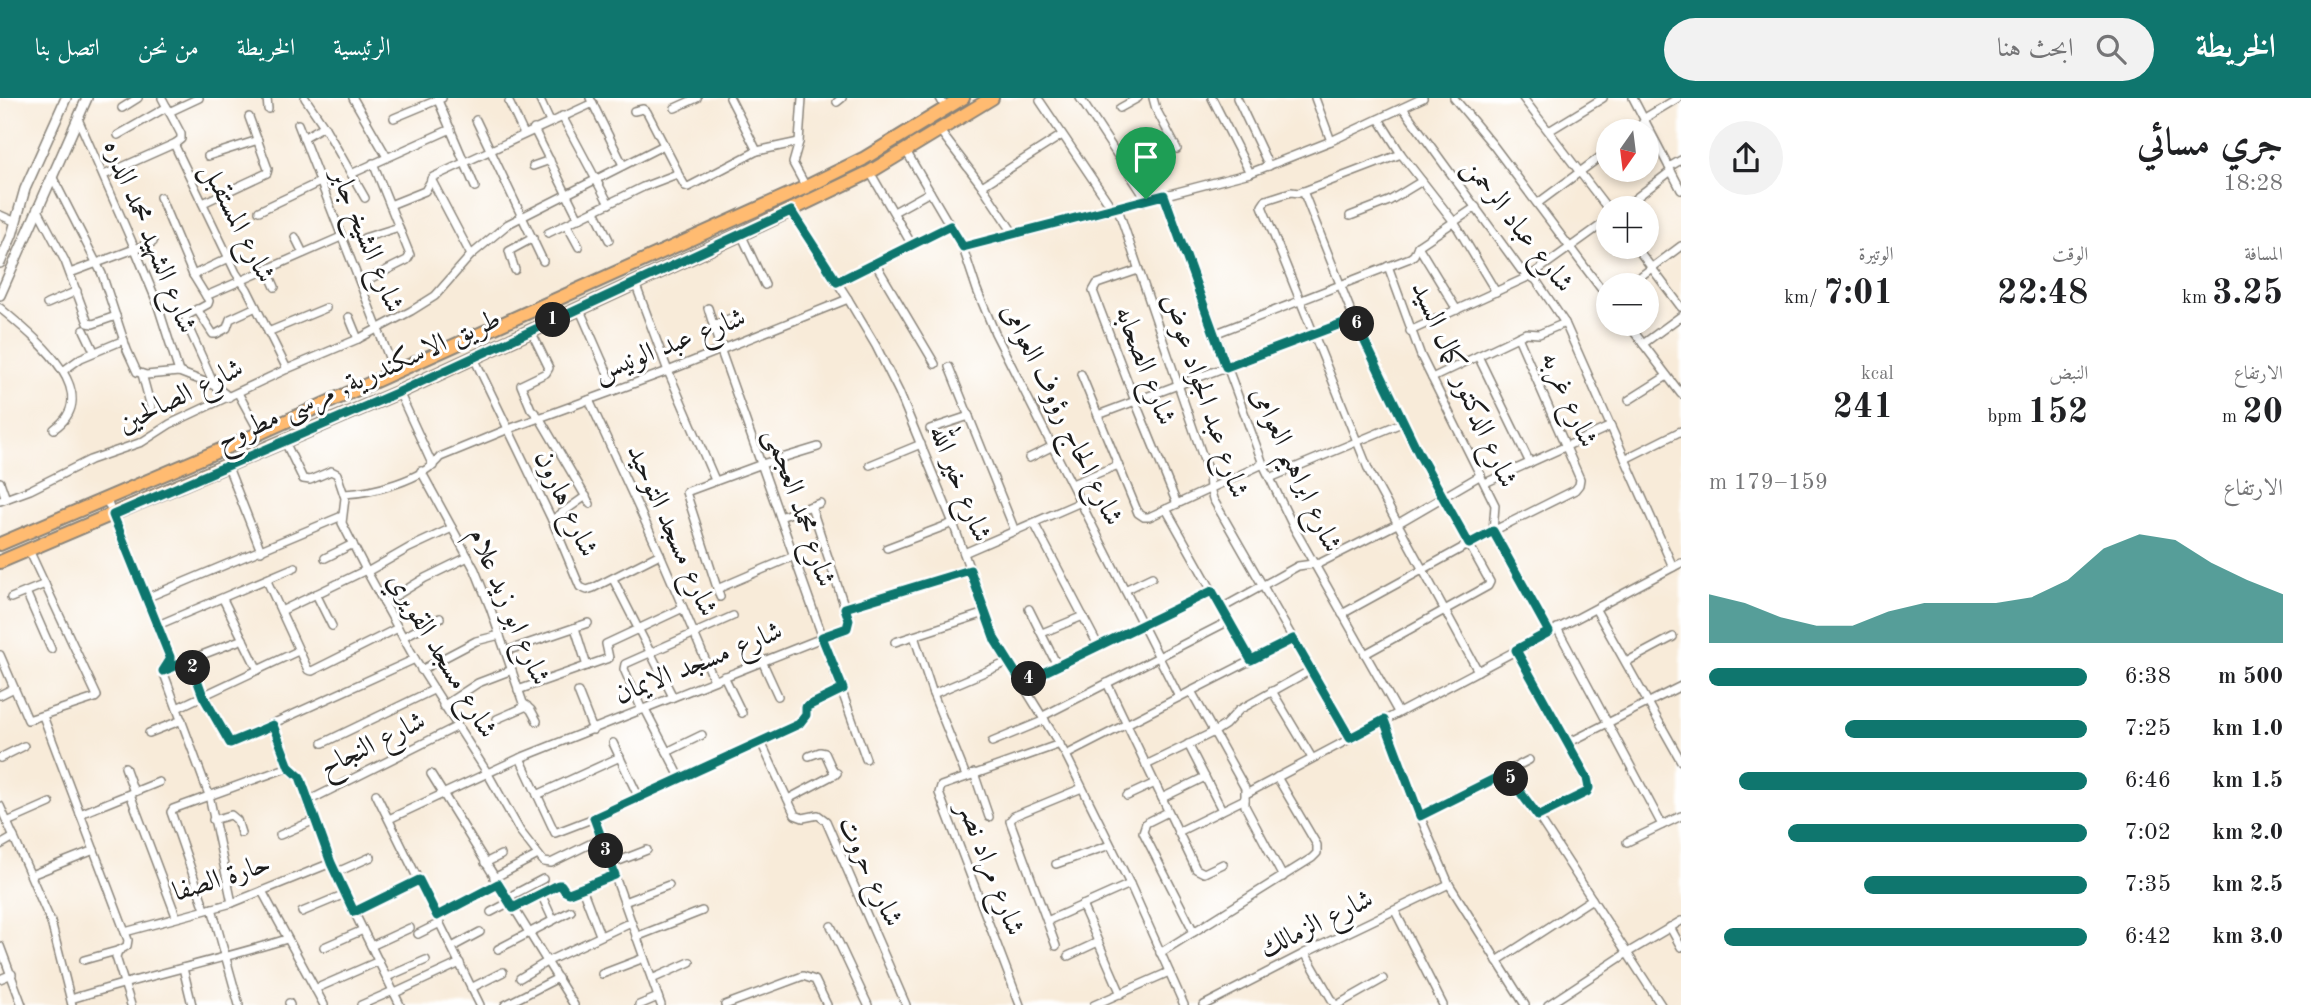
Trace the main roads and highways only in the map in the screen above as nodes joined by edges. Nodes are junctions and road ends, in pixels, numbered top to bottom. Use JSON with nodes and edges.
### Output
{"nodes":[{"id":1,"x":963,"y":98,"type":"edge"},
{"id":2,"x":992,"y":98,"type":"edge"},
{"id":3,"x":943,"y":104,"type":"edge"},
{"id":4,"x":65,"y":515,"type":"junction"},
{"id":5,"x":72,"y":532,"type":"junction"},
{"id":6,"x":0,"y":544,"type":"edge"},
{"id":7,"x":0,"y":562,"type":"edge"}],
"edges":[{"from":1,"to":3,"type":"main road","name":"طريق الاسكندرية, مرسى مطروح"},
{"from":2,"to":5,"type":"main road","name":"طريق الاسكندرية, مرسى مطروح"},
{"from":3,"to":4,"type":"main road","name":"طريق الاسكندرية, مرسى مطروح"},
{"from":4,"to":5,"type":"main road"},
{"from":4,"to":6,"type":"main road","name":"طريق الاسكندرية, مرسى مطروح"},
{"from":5,"to":7,"type":"main road","name":"طريق الاسكندرية, مرسى مطروح"}]}
